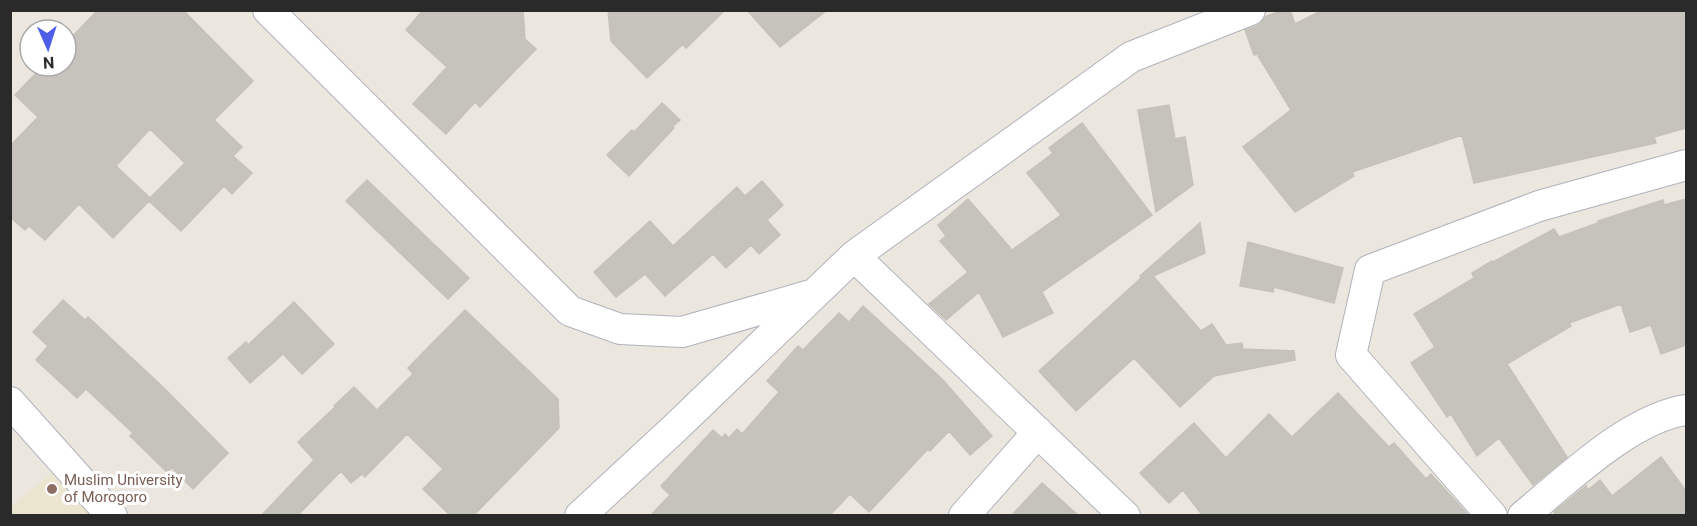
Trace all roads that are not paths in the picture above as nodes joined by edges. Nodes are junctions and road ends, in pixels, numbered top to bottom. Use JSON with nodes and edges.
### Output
{"nodes":[{"id":1,"x":268,"y":10,"type":"edge"},
{"id":2,"x":1250,"y":10,"type":"edge"},
{"id":3,"x":1686,"y":165,"type":"edge"},
{"id":4,"x":855,"y":256,"type":"junction"},
{"id":5,"x":814,"y":295,"type":"junction"},
{"id":6,"x":10,"y":402,"type":"edge"},
{"id":7,"x":1686,"y":410,"type":"edge"},
{"id":8,"x":1038,"y":432,"type":"junction"},
{"id":9,"x":112,"y":516,"type":"edge"},
{"id":10,"x":580,"y":516,"type":"edge"},
{"id":11,"x":964,"y":516,"type":"edge"},
{"id":12,"x":1125,"y":516,"type":"edge"},
{"id":13,"x":1492,"y":516,"type":"edge"},
{"id":14,"x":1523,"y":516,"type":"edge"}],
"edges":[{"from":1,"to":5,"type":"street"},
{"from":2,"to":4,"type":"street"},
{"from":3,"to":13,"type":"street"},
{"from":4,"to":5,"type":"street"},
{"from":4,"to":8,"type":"street"},
{"from":5,"to":10,"type":"street"},
{"from":6,"to":9,"type":"street"},
{"from":7,"to":14,"type":"street"},
{"from":8,"to":11,"type":"street"},
{"from":8,"to":12,"type":"street"}]}
